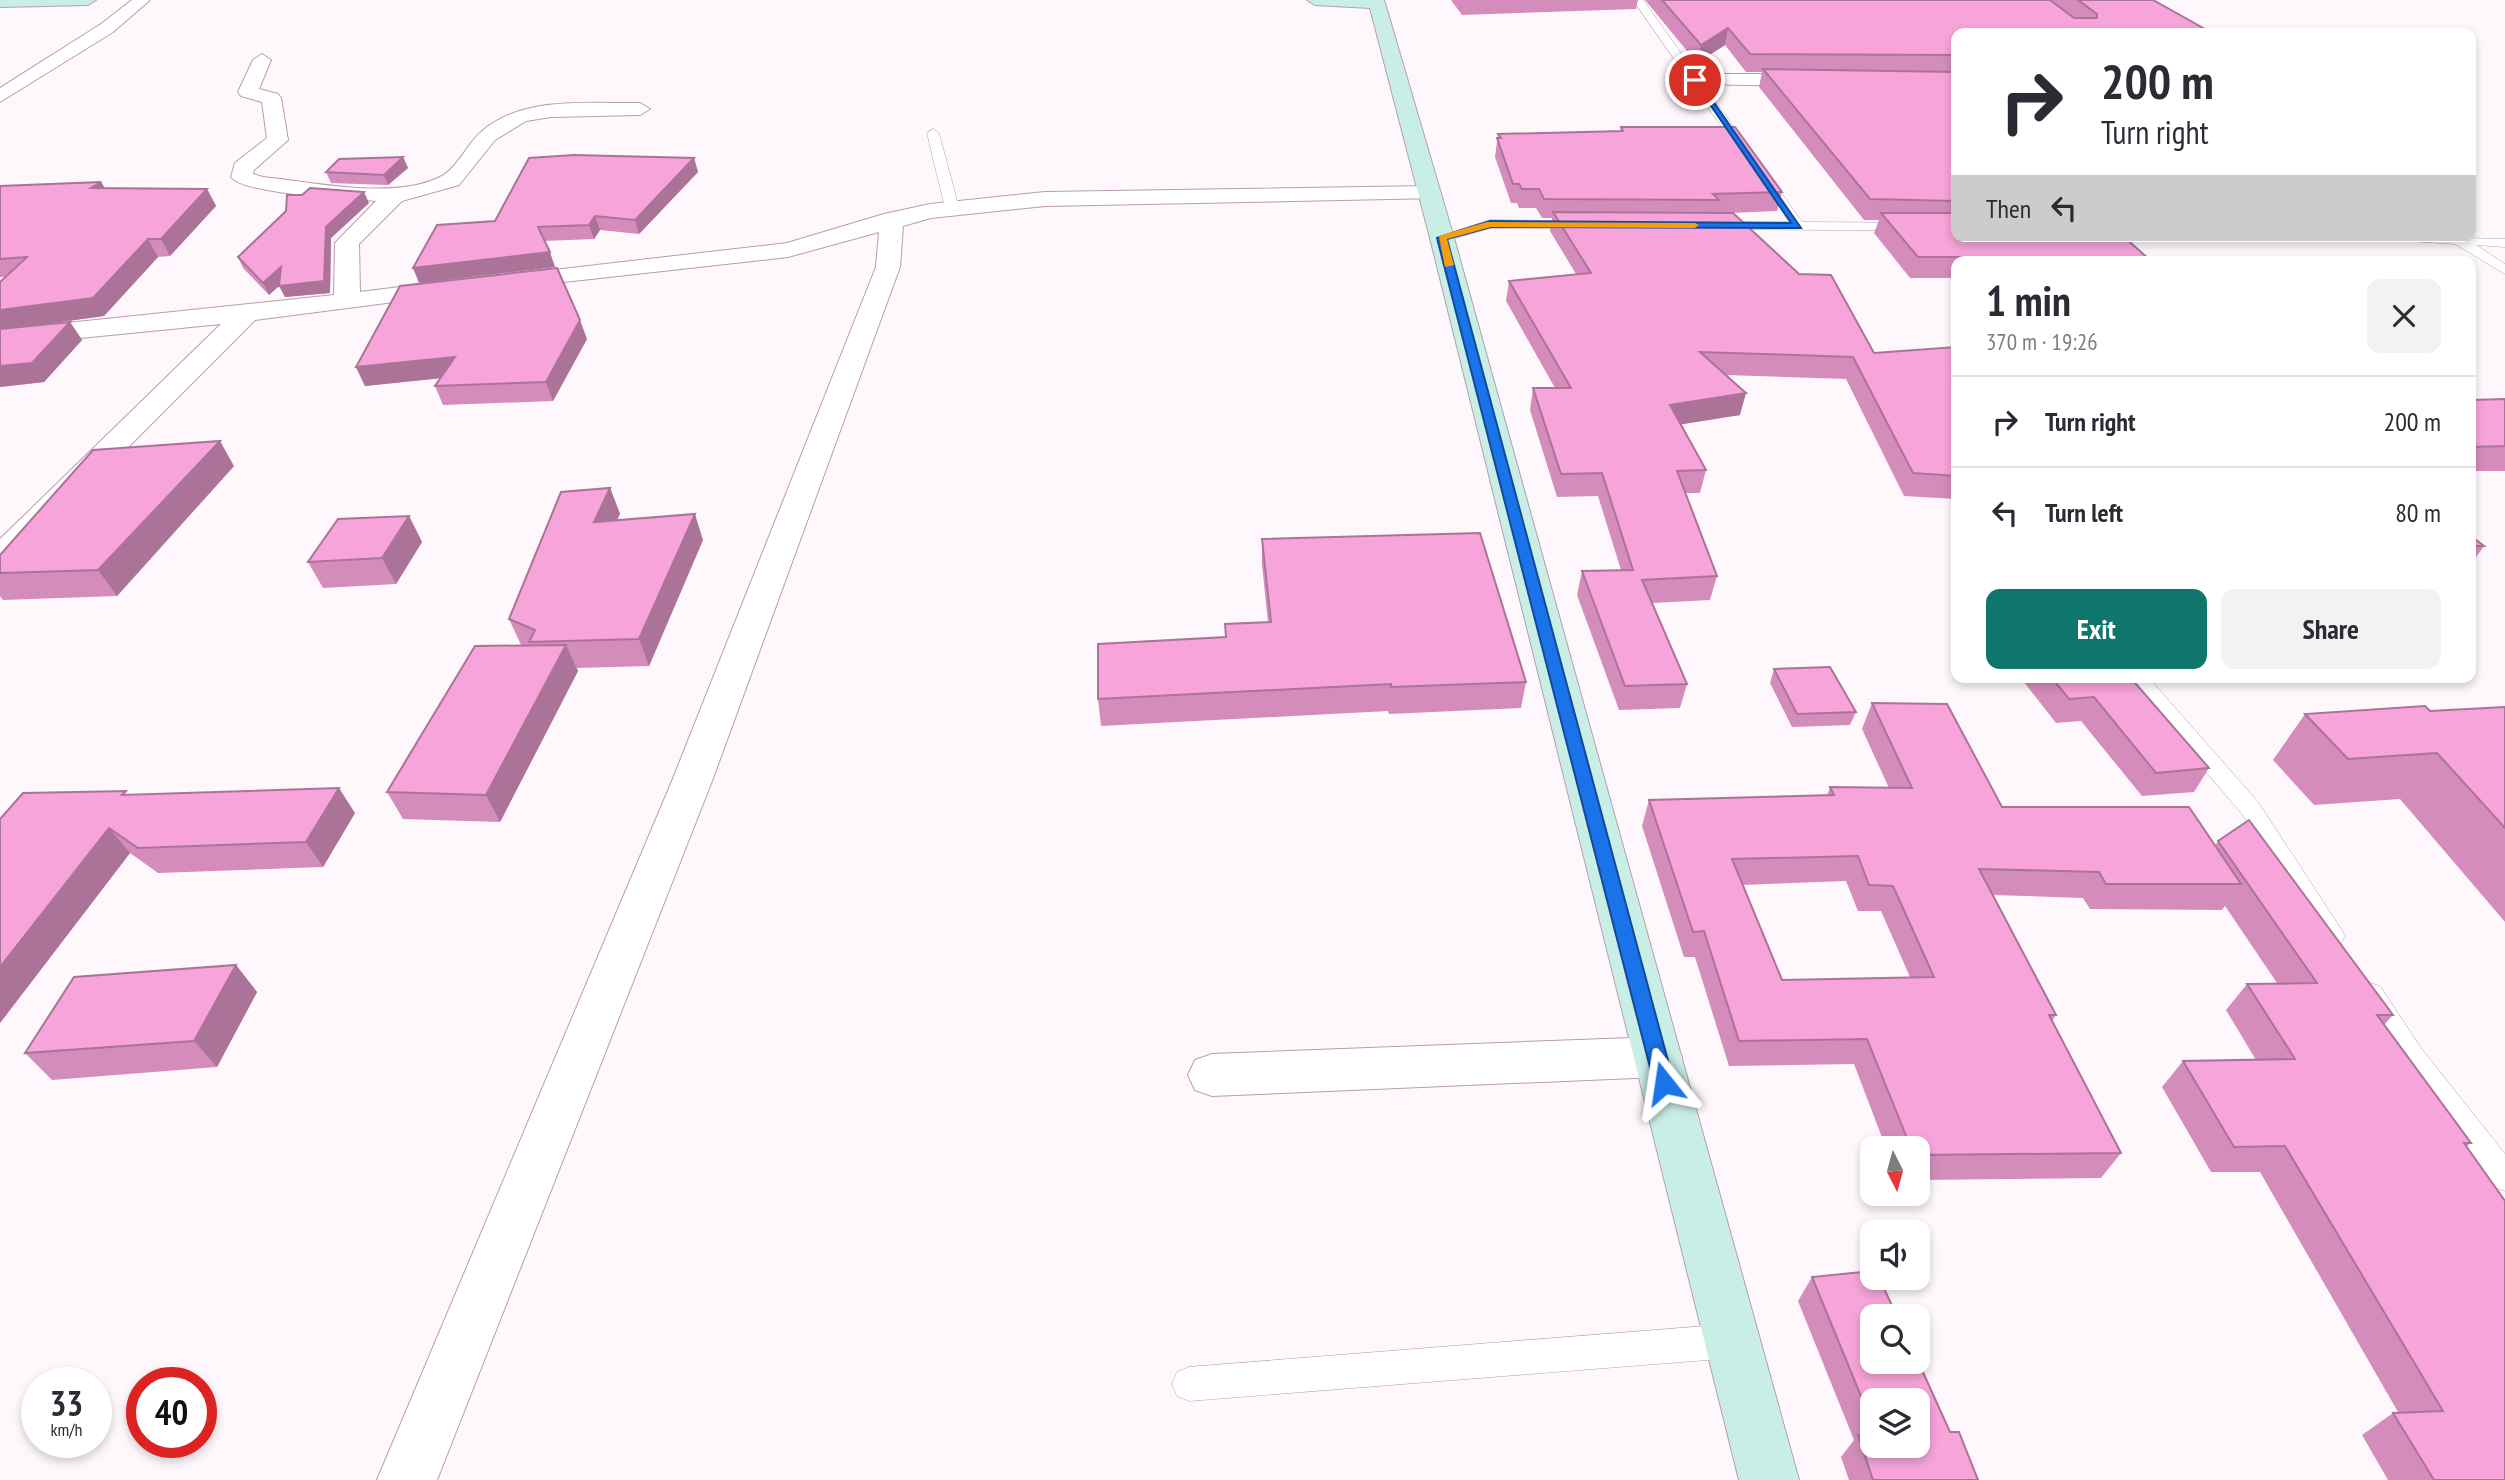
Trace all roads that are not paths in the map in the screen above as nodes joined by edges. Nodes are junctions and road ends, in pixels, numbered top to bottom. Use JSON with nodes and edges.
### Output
{"nodes":[{"id":1,"x":88,"y":0,"type":"edge"},
{"id":2,"x":142,"y":0,"type":"edge"},
{"id":3,"x":1315,"y":0,"type":"edge"},
{"id":4,"x":1639,"y":0,"type":"edge"},
{"id":5,"x":0,"y":2,"type":"edge"},
{"id":6,"x":1377,"y":2,"type":"edge"},
{"id":7,"x":262,"y":60,"type":"dead end"},
{"id":8,"x":1695,"y":80,"type":"junction"},
{"id":9,"x":1832,"y":80,"type":"edge"},
{"id":10,"x":0,"y":96,"type":"edge"},
{"id":11,"x":640,"y":109,"type":"dead end"},
{"id":12,"x":933,"y":133,"type":"dead end"},
{"id":13,"x":1430,"y":193,"type":"junction"},
{"id":14,"x":394,"y":196,"type":"junction"},
{"id":15,"x":952,"y":208,"type":"junction"},
{"id":16,"x":892,"y":219,"type":"junction"},
{"id":17,"x":1602,"y":225,"type":"edge"},
{"id":18,"x":1700,"y":225,"type":"edge"},
{"id":19,"x":1798,"y":226,"type":"junction"},
{"id":20,"x":1951,"y":227,"type":"edge"},
{"id":21,"x":1442,"y":238,"type":"junction"},
{"id":22,"x":2461,"y":242,"type":"joint"},
{"id":23,"x":2505,"y":243,"type":"edge"},
{"id":24,"x":2505,"y":270,"type":"edge"},
{"id":25,"x":347,"y":301,"type":"junction"},
{"id":26,"x":247,"y":313,"type":"junction"},
{"id":27,"x":0,"y":338,"type":"edge"},
{"id":28,"x":0,"y":557,"type":"edge"},
{"id":29,"x":2142,"y":683,"type":"edge"},
{"id":30,"x":2345,"y":955,"type":"edge"},
{"id":31,"x":2360,"y":977,"type":"edge"},
{"id":32,"x":1658,"y":1058,"type":"junction"},
{"id":33,"x":1212,"y":1075,"type":"dead end"},
{"id":34,"x":2505,"y":1177,"type":"edge"},
{"id":35,"x":1732,"y":1341,"type":"junction"},
{"id":36,"x":1189,"y":1384,"type":"dead end"},
{"id":37,"x":407,"y":1480,"type":"edge"},
{"id":38,"x":1769,"y":1480,"type":"edge"}],
"edges":[{"from":1,"to":5,"type":"street"},
{"from":2,"to":10,"type":"street"},
{"from":3,"to":6,"type":"street"},
{"from":4,"to":8,"type":"lane"},
{"from":6,"to":13,"type":"street"},
{"from":7,"to":14,"type":"street"},
{"from":8,"to":9,"type":"street"},
{"from":8,"to":19,"type":"lane"},
{"from":11,"to":14,"type":"street"},
{"from":12,"to":15,"type":"lane"},
{"from":13,"to":15,"type":"street"},
{"from":13,"to":21,"type":"street"},
{"from":14,"to":25,"type":"street"},
{"from":15,"to":16,"type":"street"},
{"from":16,"to":25,"type":"street"},
{"from":16,"to":37,"type":"street"},
{"from":17,"to":21,"type":"lane"},
{"from":18,"to":19,"type":"lane"},
{"from":19,"to":20,"type":"lane"},
{"from":21,"to":32,"type":"street"},
{"from":22,"to":23,"type":"lane"},
{"from":22,"to":24,"type":"lane"},
{"from":25,"to":26,"type":"street"},
{"from":26,"to":27,"type":"street"},
{"from":26,"to":28,"type":"street"},
{"from":29,"to":30,"type":"lane"},
{"from":31,"to":34,"type":"lane"},
{"from":32,"to":33,"type":"street"},
{"from":32,"to":35,"type":"street"},
{"from":35,"to":36,"type":"lane"},
{"from":35,"to":38,"type":"street"}]}
